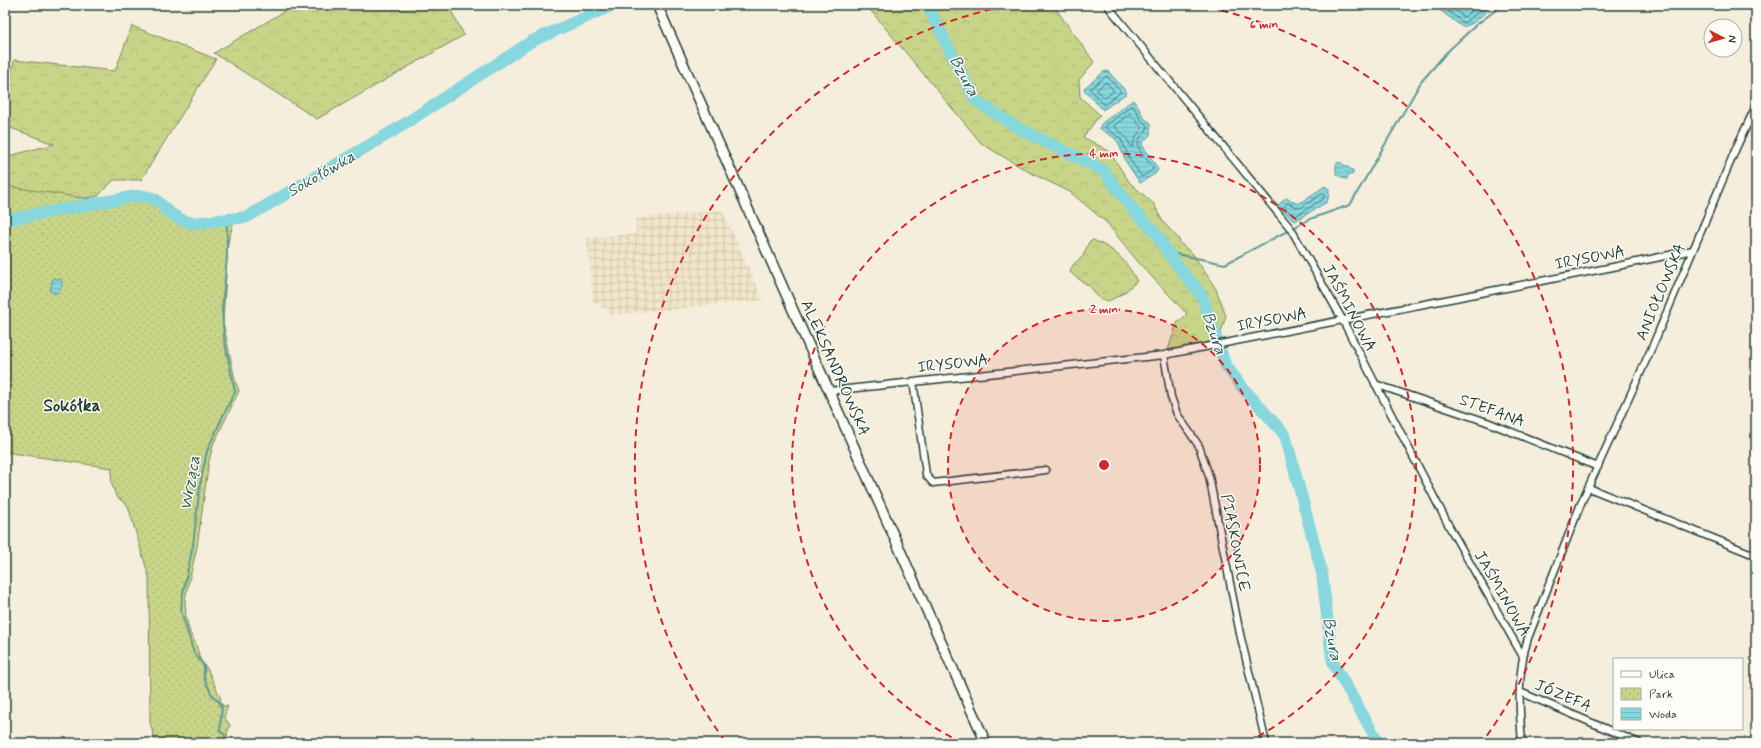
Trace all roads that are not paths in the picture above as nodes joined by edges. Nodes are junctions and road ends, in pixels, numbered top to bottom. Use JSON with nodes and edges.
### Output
{"nodes":[{"id":1,"x":657,"y":5,"type":"edge"},
{"id":2,"x":1107,"y":5,"type":"edge"},
{"id":3,"x":1756,"y":106,"type":"edge"},
{"id":4,"x":1693,"y":250,"type":"junction"},
{"id":5,"x":1342,"y":319,"type":"junction"},
{"id":6,"x":1164,"y":355,"type":"junction"},
{"id":7,"x":913,"y":381,"type":"junction"},
{"id":8,"x":1375,"y":384,"type":"junction"},
{"id":9,"x":829,"y":391,"type":"junction"},
{"id":10,"x":1598,"y":467,"type":"junction"},
{"id":11,"x":1046,"y":470,"type":"dead end"},
{"id":12,"x":1589,"y":488,"type":"junction"},
{"id":13,"x":1752,"y":554,"type":"dead end"},
{"id":14,"x":1522,"y":655,"type":"junction"},
{"id":15,"x":1520,"y":692,"type":"junction"},
{"id":16,"x":986,"y":743,"type":"edge"},
{"id":17,"x":1266,"y":743,"type":"edge"},
{"id":18,"x":1522,"y":743,"type":"edge"},
{"id":19,"x":1639,"y":743,"type":"edge"}],
"edges":[{"from":1,"to":9,"type":"main road","name":"ALEKSANDROWSKA"},
{"from":2,"to":5,"type":"street","name":"JAŚMINOWA"},
{"from":3,"to":4,"type":"street","name":"ANIOŁOWSKA"},
{"from":4,"to":5,"type":"street","name":"IRYSOWA"},
{"from":4,"to":10,"type":"street","name":"ANIOŁOWSKA"},
{"from":5,"to":6,"type":"street","name":"IRYSOWA"},
{"from":5,"to":8,"type":"street","name":"JAŚMINOWA"},
{"from":6,"to":7,"type":"street","name":"IRYSOWA"},
{"from":6,"to":17,"type":"street","name":"PIASKOWICE"},
{"from":7,"to":9,"type":"street","name":"IRYSOWA"},
{"from":7,"to":11,"type":"street"},
{"from":8,"to":10,"type":"street","name":"STEFANA"},
{"from":8,"to":14,"type":"street","name":"JAŚMINOWA"},
{"from":9,"to":16,"type":"main road","name":"ALEKSANDROWSKA"},
{"from":10,"to":12,"type":"street","name":"ANIOŁOWSKA"},
{"from":12,"to":13,"type":"street"},
{"from":12,"to":14,"type":"street","name":"ANIOŁOWSKA"},
{"from":14,"to":15,"type":"street","name":"ANIOŁOWSKA"},
{"from":15,"to":18,"type":"street","name":"ANIOŁOWSKA"},
{"from":15,"to":19,"type":"street","name":"JÓZEFA"}]}
